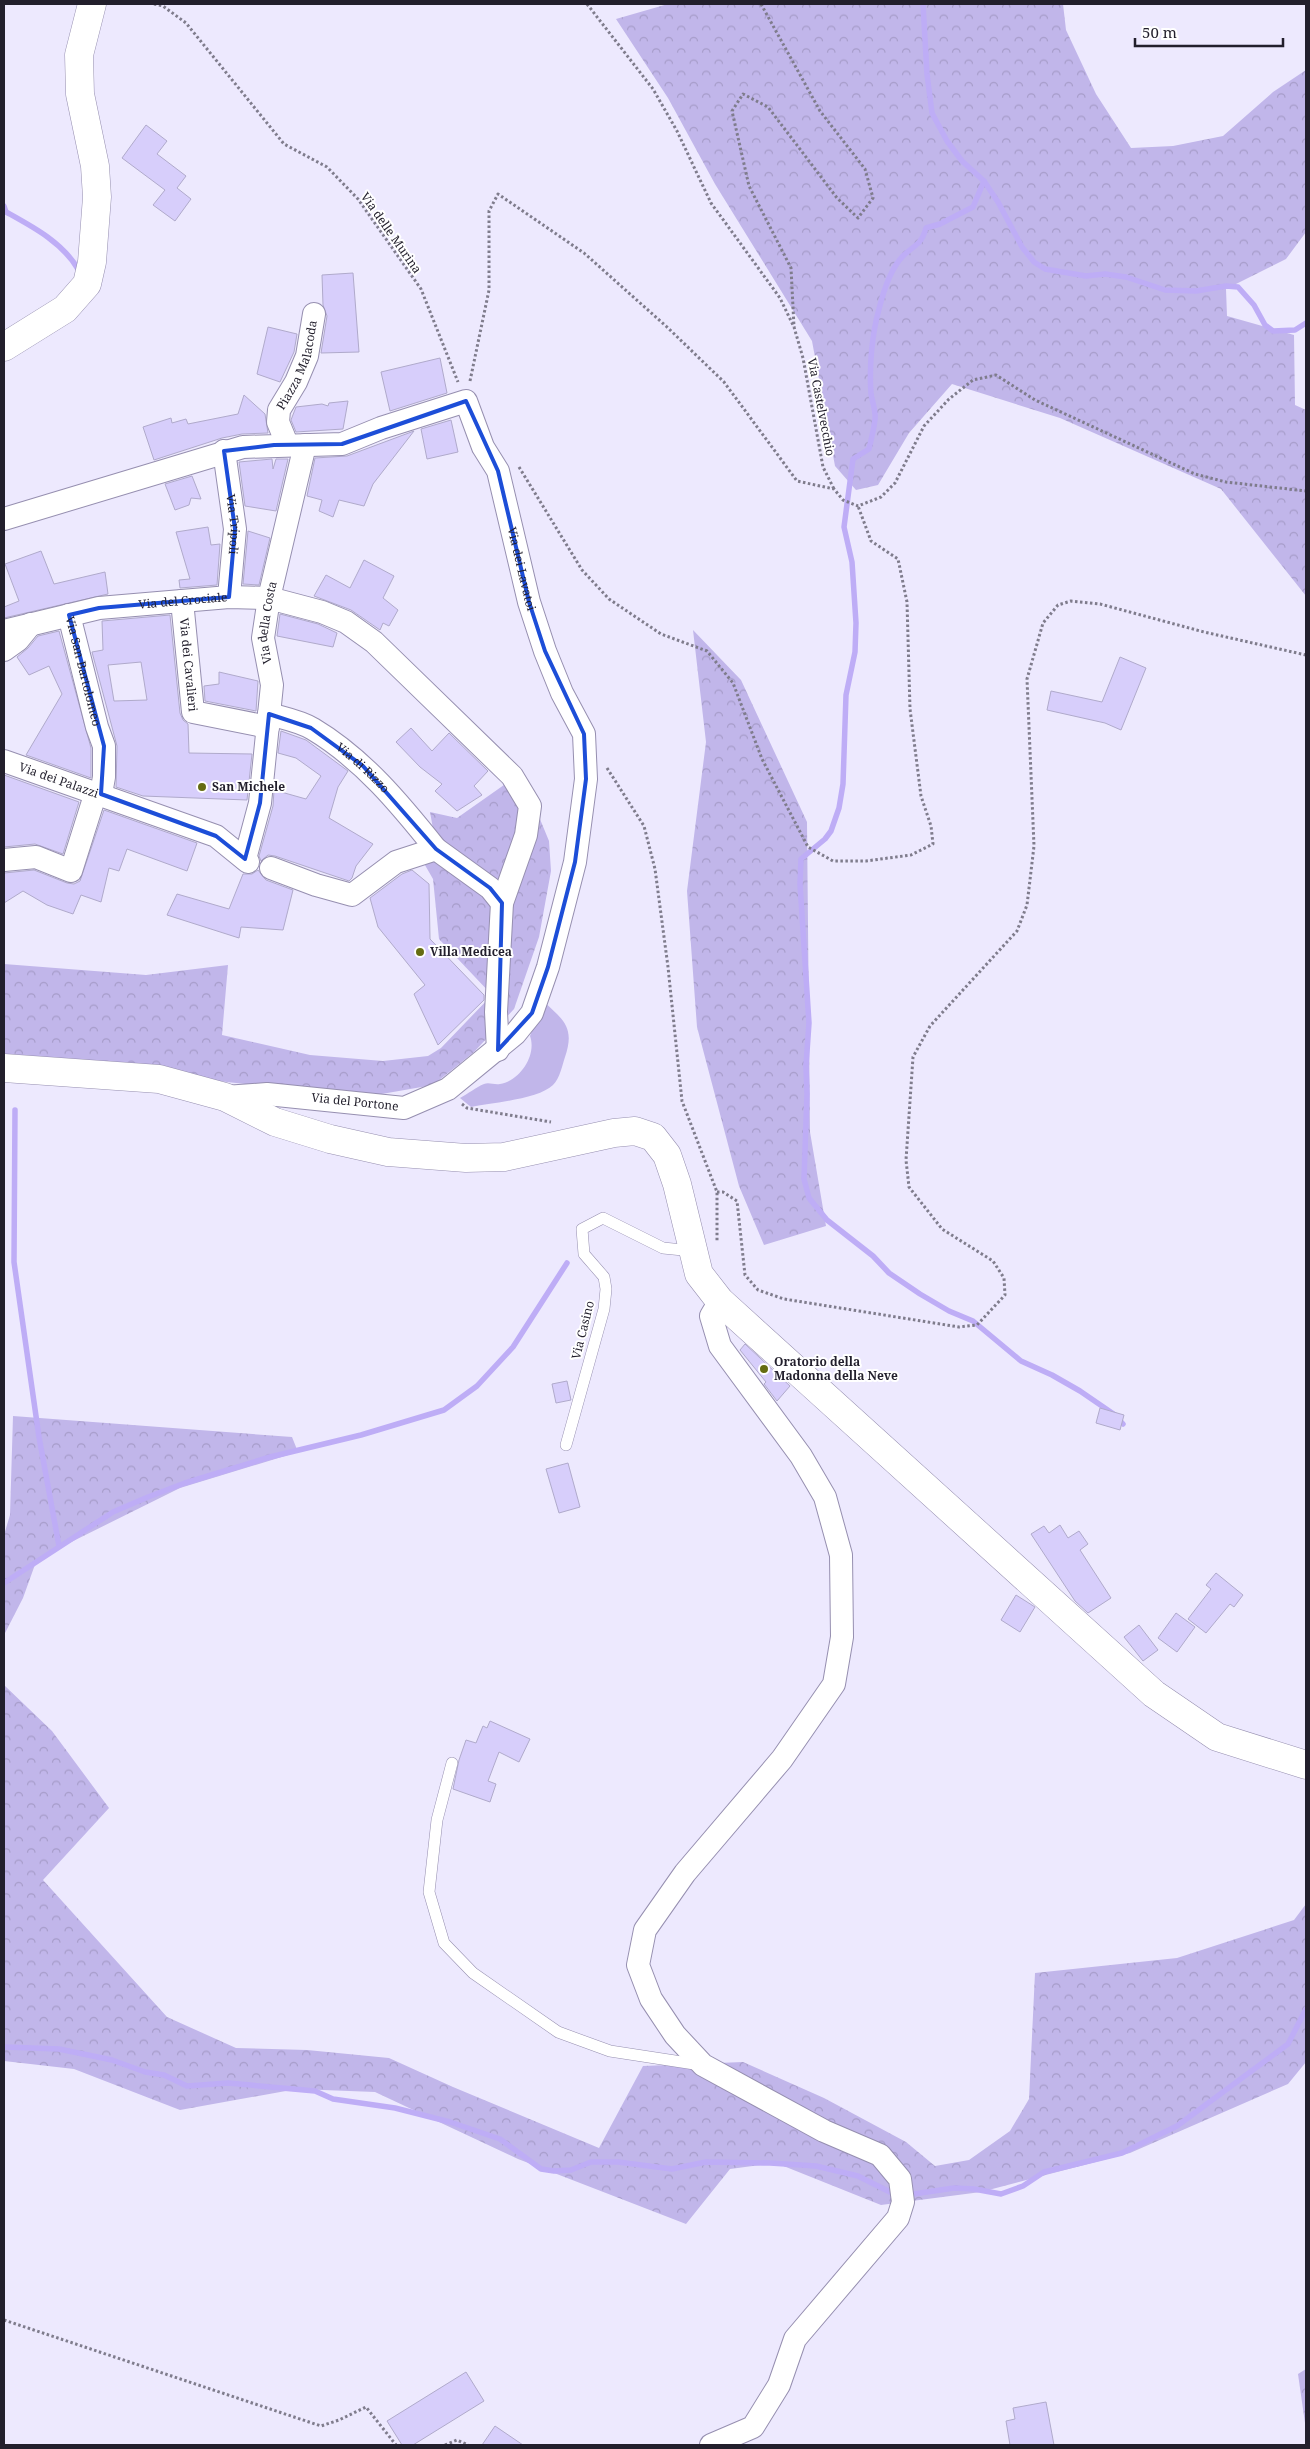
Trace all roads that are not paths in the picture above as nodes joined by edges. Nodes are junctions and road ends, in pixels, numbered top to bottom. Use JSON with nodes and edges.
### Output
{"nodes":[{"id":1,"x":92,"y":4,"type":"edge"},
{"id":2,"x":314,"y":314,"type":"dead end"},
{"id":3,"x":4,"y":347,"type":"edge"},
{"id":4,"x":296,"y":445,"type":"junction"},
{"id":5,"x":224,"y":451,"type":"junction"},
{"id":6,"x":4,"y":519,"type":"edge"},
{"id":7,"x":229,"y":597,"type":"junction"},
{"id":8,"x":269,"y":598,"type":"junction"},
{"id":9,"x":182,"y":601,"type":"junction"},
{"id":10,"x":69,"y":614,"type":"junction"},
{"id":11,"x":31,"y":623,"type":"junction"},
{"id":12,"x":4,"y":631,"type":"edge"},
{"id":13,"x":4,"y":650,"type":"edge"},
{"id":14,"x":268,"y":721,"type":"junction"},
{"id":15,"x":584,"y":734,"type":"joint"},
{"id":16,"x":4,"y":761,"type":"edge"},
{"id":17,"x":103,"y":795,"type":"junction"},
{"id":18,"x":436,"y":849,"type":"junction"},
{"id":19,"x":4,"y":860,"type":"edge"},
{"id":20,"x":247,"y":861,"type":"joint"},
{"id":21,"x":270,"y":868,"type":"dead end"},
{"id":22,"x":502,"y":903,"type":"junction"},
{"id":23,"x":498,"y":1050,"type":"junction"},
{"id":24,"x":4,"y":1068,"type":"edge"},
{"id":25,"x":226,"y":1097,"type":"junction"},
{"id":26,"x":696,"y":1262,"type":"junction"},
{"id":27,"x":720,"y":1301,"type":"junction"},
{"id":28,"x":566,"y":1446,"type":"dead end"},
{"id":29,"x":452,"y":1762,"type":"dead end"},
{"id":30,"x":1306,"y":1765,"type":"edge"},
{"id":31,"x":703,"y":2066,"type":"junction"},
{"id":32,"x":751,"y":2428,"type":"junction"},
{"id":33,"x":711,"y":2445,"type":"edge"},
{"id":34,"x":736,"y":2445,"type":"edge"}],
"edges":[{"from":1,"to":3,"type":"street"},
{"from":2,"to":4,"type":"street","name":"Piazza Malacoda"},
{"from":4,"to":5,"type":"street"},
{"from":4,"to":8,"type":"street","name":"Via della Costa"},
{"from":4,"to":15,"type":"street","name":"Via dei Lavatoi"},
{"from":5,"to":6,"type":"street"},
{"from":5,"to":7,"type":"street","name":"Via Tripoli"},
{"from":7,"to":8,"type":"street","name":"Via del Crociale"},
{"from":7,"to":9,"type":"street","name":"Via del Crociale"},
{"from":8,"to":14,"type":"street","name":"Via della Costa"},
{"from":8,"to":22,"type":"street","name":"Via del Crociale"},
{"from":9,"to":10,"type":"street","name":"Via del Crociale"},
{"from":9,"to":14,"type":"street","name":"Via dei Cavalieri"},
{"from":10,"to":11,"type":"street","name":"Via San Bartolomeo"},
{"from":10,"to":17,"type":"street","name":"Via San Bartolomeo"},
{"from":11,"to":12,"type":"street","name":"Via San Bartolomeo"},
{"from":11,"to":13,"type":"street"},
{"from":14,"to":18,"type":"street","name":"Via di Rizzo"},
{"from":14,"to":20,"type":"street","name":"Via della Costa"},
{"from":15,"to":23,"type":"street","name":"Via del Portone"},
{"from":16,"to":17,"type":"street","name":"Via dei Palazzi"},
{"from":17,"to":19,"type":"street","name":"Via San Bartolomeo"},
{"from":17,"to":20,"type":"street","name":"Via dei Palazzi"},
{"from":18,"to":21,"type":"street"},
{"from":18,"to":22,"type":"street"},
{"from":22,"to":23,"type":"street","name":"Via del Crociale"},
{"from":23,"to":25,"type":"street","name":"Via del Portone"},
{"from":24,"to":25,"type":"street"},
{"from":25,"to":26,"type":"street"},
{"from":26,"to":27,"type":"street"},
{"from":26,"to":28,"type":"lane","name":"Via Casino"},
{"from":27,"to":30,"type":"street"},
{"from":27,"to":31,"type":"street"},
{"from":29,"to":31,"type":"lane"},
{"from":31,"to":32,"type":"street"},
{"from":32,"to":33,"type":"street"},
{"from":32,"to":34,"type":"lane"}]}
